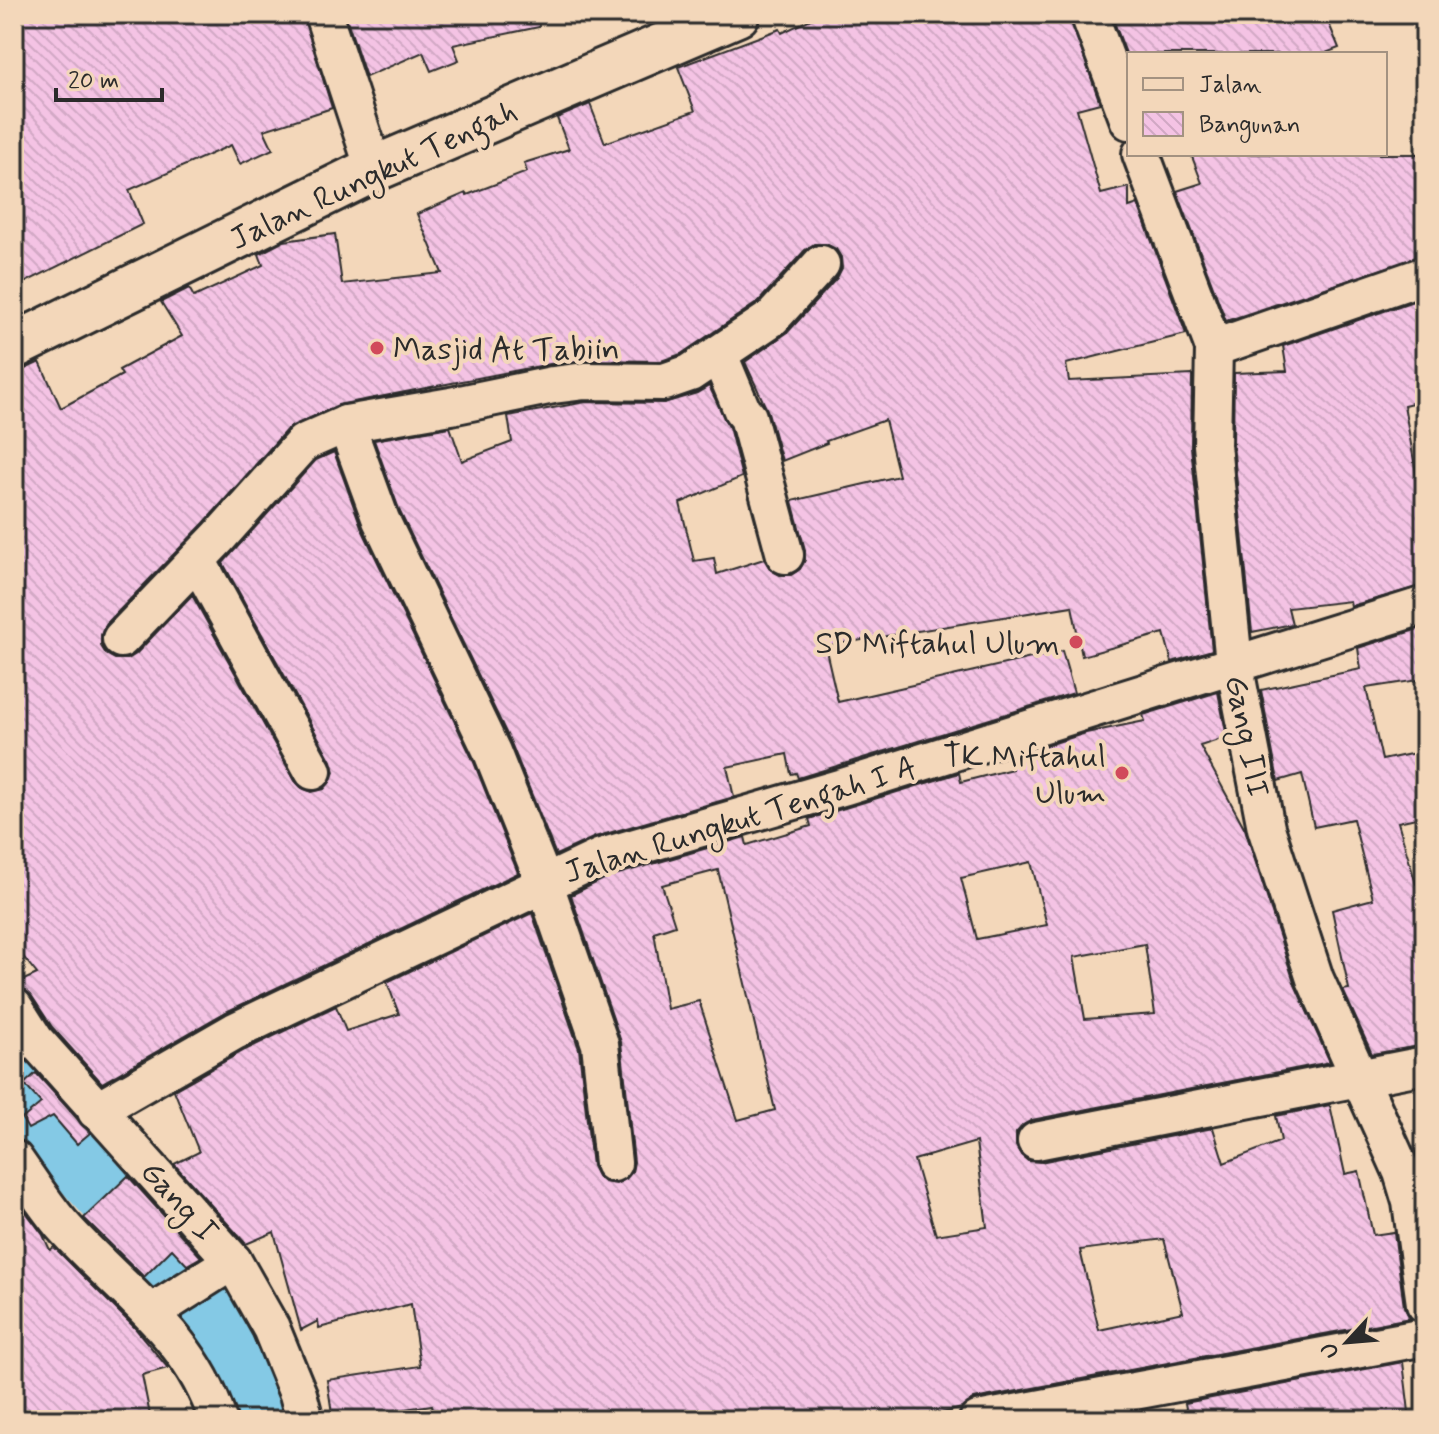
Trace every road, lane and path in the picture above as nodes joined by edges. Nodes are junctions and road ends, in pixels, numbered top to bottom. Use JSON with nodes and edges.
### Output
{"nodes":[{"id":1,"x":323,"y":14,"type":"edge"},
{"id":2,"x":737,"y":14,"type":"edge"},
{"id":3,"x":1089,"y":14,"type":"edge"},
{"id":4,"x":680,"y":25,"type":"edge"},
{"id":5,"x":1127,"y":116,"type":"edge"},
{"id":6,"x":1142,"y":156,"type":"edge"},
{"id":7,"x":374,"y":169,"type":"junction"},
{"id":8,"x":821,"y":264,"type":"dead end"},
{"id":9,"x":1425,"y":275,"type":"edge"},
{"id":10,"x":14,"y":346,"type":"edge"},
{"id":11,"x":1214,"y":348,"type":"junction"},
{"id":12,"x":719,"y":355,"type":"junction"},
{"id":13,"x":346,"y":424,"type":"junction"},
{"id":14,"x":785,"y":555,"type":"dead end"},
{"id":15,"x":197,"y":560,"type":"junction"},
{"id":16,"x":1425,"y":605,"type":"edge"},
{"id":17,"x":121,"y":639,"type":"dead end"},
{"id":18,"x":1234,"y":663,"type":"junction"},
{"id":19,"x":313,"y":771,"type":"dead end"},
{"id":20,"x":544,"y":882,"type":"junction"},
{"id":21,"x":14,"y":1007,"type":"edge"},
{"id":22,"x":1425,"y":1065,"type":"edge"},
{"id":23,"x":1359,"y":1077,"type":"junction"},
{"id":24,"x":96,"y":1111,"type":"junction"},
{"id":25,"x":1036,"y":1141,"type":"dead end"},
{"id":26,"x":14,"y":1159,"type":"edge"},
{"id":27,"x":613,"y":1163,"type":"dead end"},
{"id":28,"x":224,"y":1266,"type":"junction"},
{"id":29,"x":1425,"y":1304,"type":"edge"},
{"id":30,"x":151,"y":1313,"type":"junction"},
{"id":31,"x":1425,"y":1337,"type":"edge"},
{"id":32,"x":218,"y":1420,"type":"edge"},
{"id":33,"x":305,"y":1420,"type":"edge"},
{"id":34,"x":978,"y":1420,"type":"edge"}],
"edges":[{"from":1,"to":7,"type":"street"},
{"from":2,"to":4,"type":"main road","name":"Jalan Rungkut Tengah"},
{"from":3,"to":5,"type":"street"},
{"from":4,"to":7,"type":"main road","name":"Jalan Rungkut Tengah"},
{"from":6,"to":11,"type":"street","name":"Gang III"},
{"from":7,"to":10,"type":"main road","name":"Jalan Rungkut Tengah"},
{"from":8,"to":12,"type":"street"},
{"from":9,"to":11,"type":"street"},
{"from":11,"to":18,"type":"street","name":"Gang III"},
{"from":12,"to":13,"type":"street"},
{"from":12,"to":14,"type":"street"},
{"from":13,"to":15,"type":"street"},
{"from":13,"to":20,"type":"street"},
{"from":15,"to":17,"type":"street"},
{"from":15,"to":19,"type":"street"},
{"from":16,"to":18,"type":"street","name":"Jalan Rungkut Tengah I A"},
{"from":18,"to":20,"type":"street","name":"Jalan Rungkut Tengah I A"},
{"from":18,"to":23,"type":"street","name":"Gang III"},
{"from":20,"to":24,"type":"street","name":"Jalan Rungkut Tengah I A"},
{"from":20,"to":27,"type":"street"},
{"from":21,"to":24,"type":"street","name":"Gang I"},
{"from":22,"to":23,"type":"street"},
{"from":23,"to":25,"type":"street"},
{"from":23,"to":29,"type":"street","name":"Gang III"},
{"from":24,"to":28,"type":"street","name":"Gang I"},
{"from":26,"to":30,"type":"street"},
{"from":28,"to":30,"type":"street"},
{"from":28,"to":33,"type":"street","name":"Gang I"},
{"from":30,"to":32,"type":"street"},
{"from":31,"to":34,"type":"street"}]}
